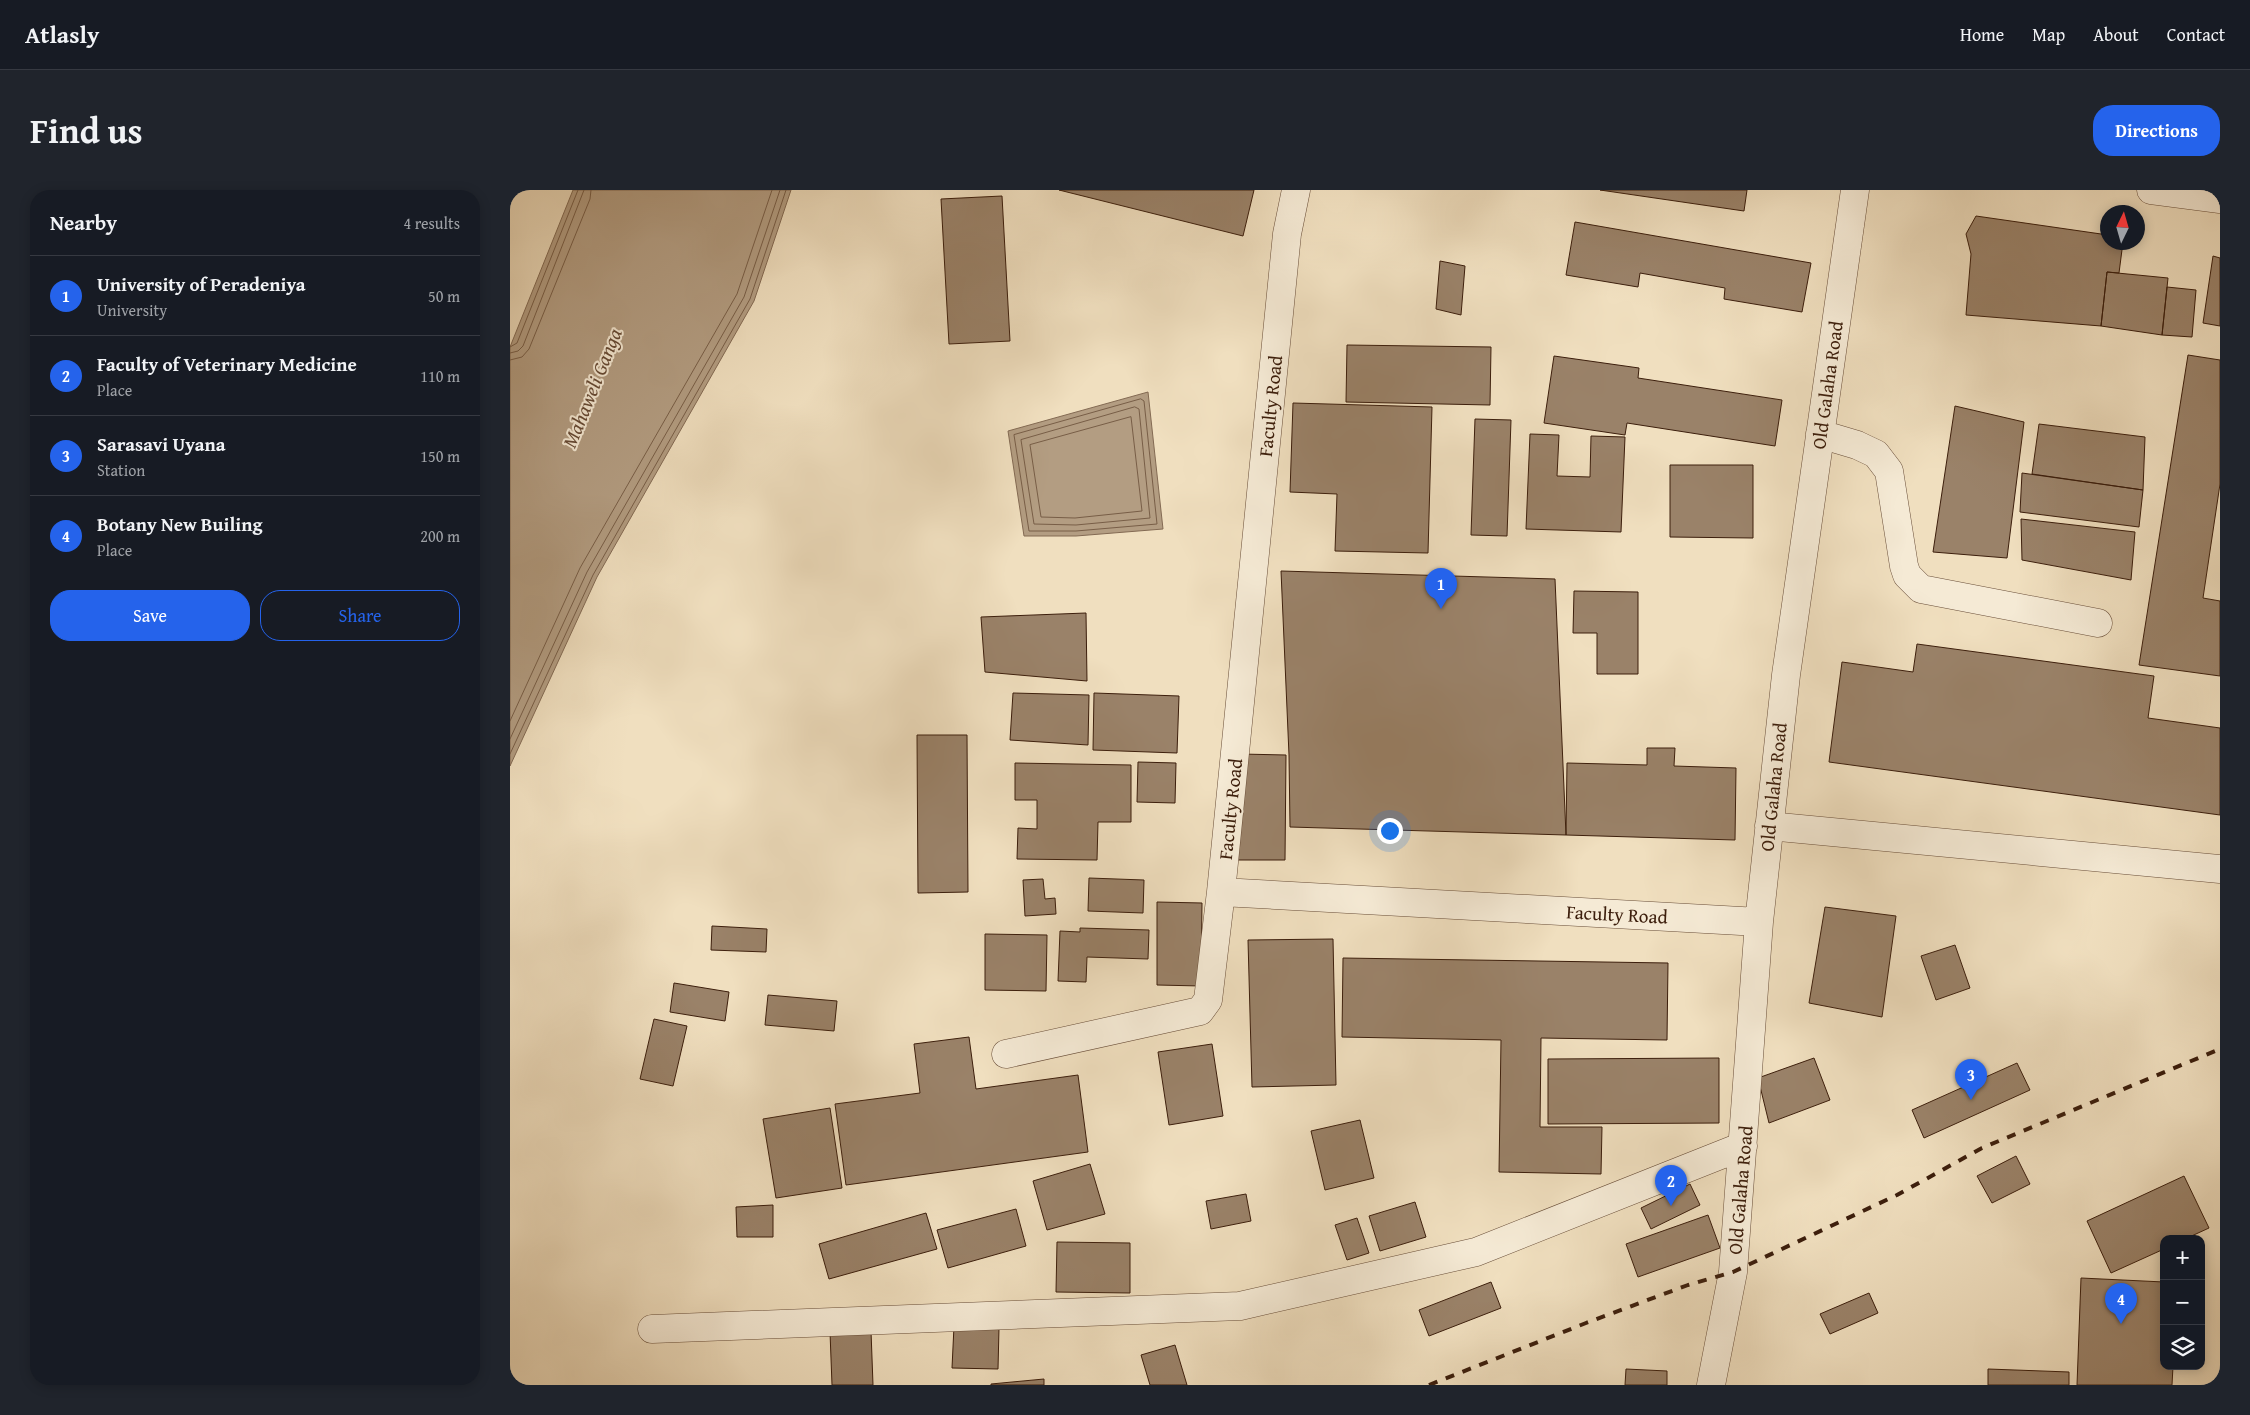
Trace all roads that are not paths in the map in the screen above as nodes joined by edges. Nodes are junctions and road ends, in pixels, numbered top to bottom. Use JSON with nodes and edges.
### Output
{"nodes":[{"id":1,"x":1296,"y":190,"type":"edge"},
{"id":2,"x":1855,"y":190,"type":"edge"},
{"id":3,"x":2151,"y":190,"type":"edge"},
{"id":4,"x":2220,"y":199,"type":"edge"},
{"id":5,"x":1820,"y":434,"type":"junction"},
{"id":6,"x":2098,"y":623,"type":"dead end"},
{"id":7,"x":1768,"y":826,"type":"junction"},
{"id":8,"x":2220,"y":869,"type":"edge"},
{"id":9,"x":1221,"y":892,"type":"junction"},
{"id":10,"x":1759,"y":922,"type":"junction"},
{"id":11,"x":1006,"y":1054,"type":"dead end"},
{"id":12,"x":1744,"y":1146,"type":"junction"},
{"id":13,"x":652,"y":1329,"type":"dead end"},
{"id":14,"x":1711,"y":1385,"type":"edge"}],
"edges":[{"from":1,"to":9,"type":"lane","name":"Faculty Road"},
{"from":2,"to":5,"type":"lane","name":"Old Galaha Road"},
{"from":3,"to":4,"type":"lane"},
{"from":5,"to":6,"type":"lane"},
{"from":5,"to":7,"type":"lane","name":"Old Galaha Road"},
{"from":7,"to":8,"type":"lane"},
{"from":7,"to":10,"type":"lane","name":"Old Galaha Road"},
{"from":9,"to":10,"type":"lane","name":"Faculty Road"},
{"from":9,"to":11,"type":"lane"},
{"from":10,"to":12,"type":"lane","name":"Old Galaha Road"},
{"from":12,"to":13,"type":"lane"},
{"from":12,"to":14,"type":"lane","name":"Old Galaha Road"}]}
